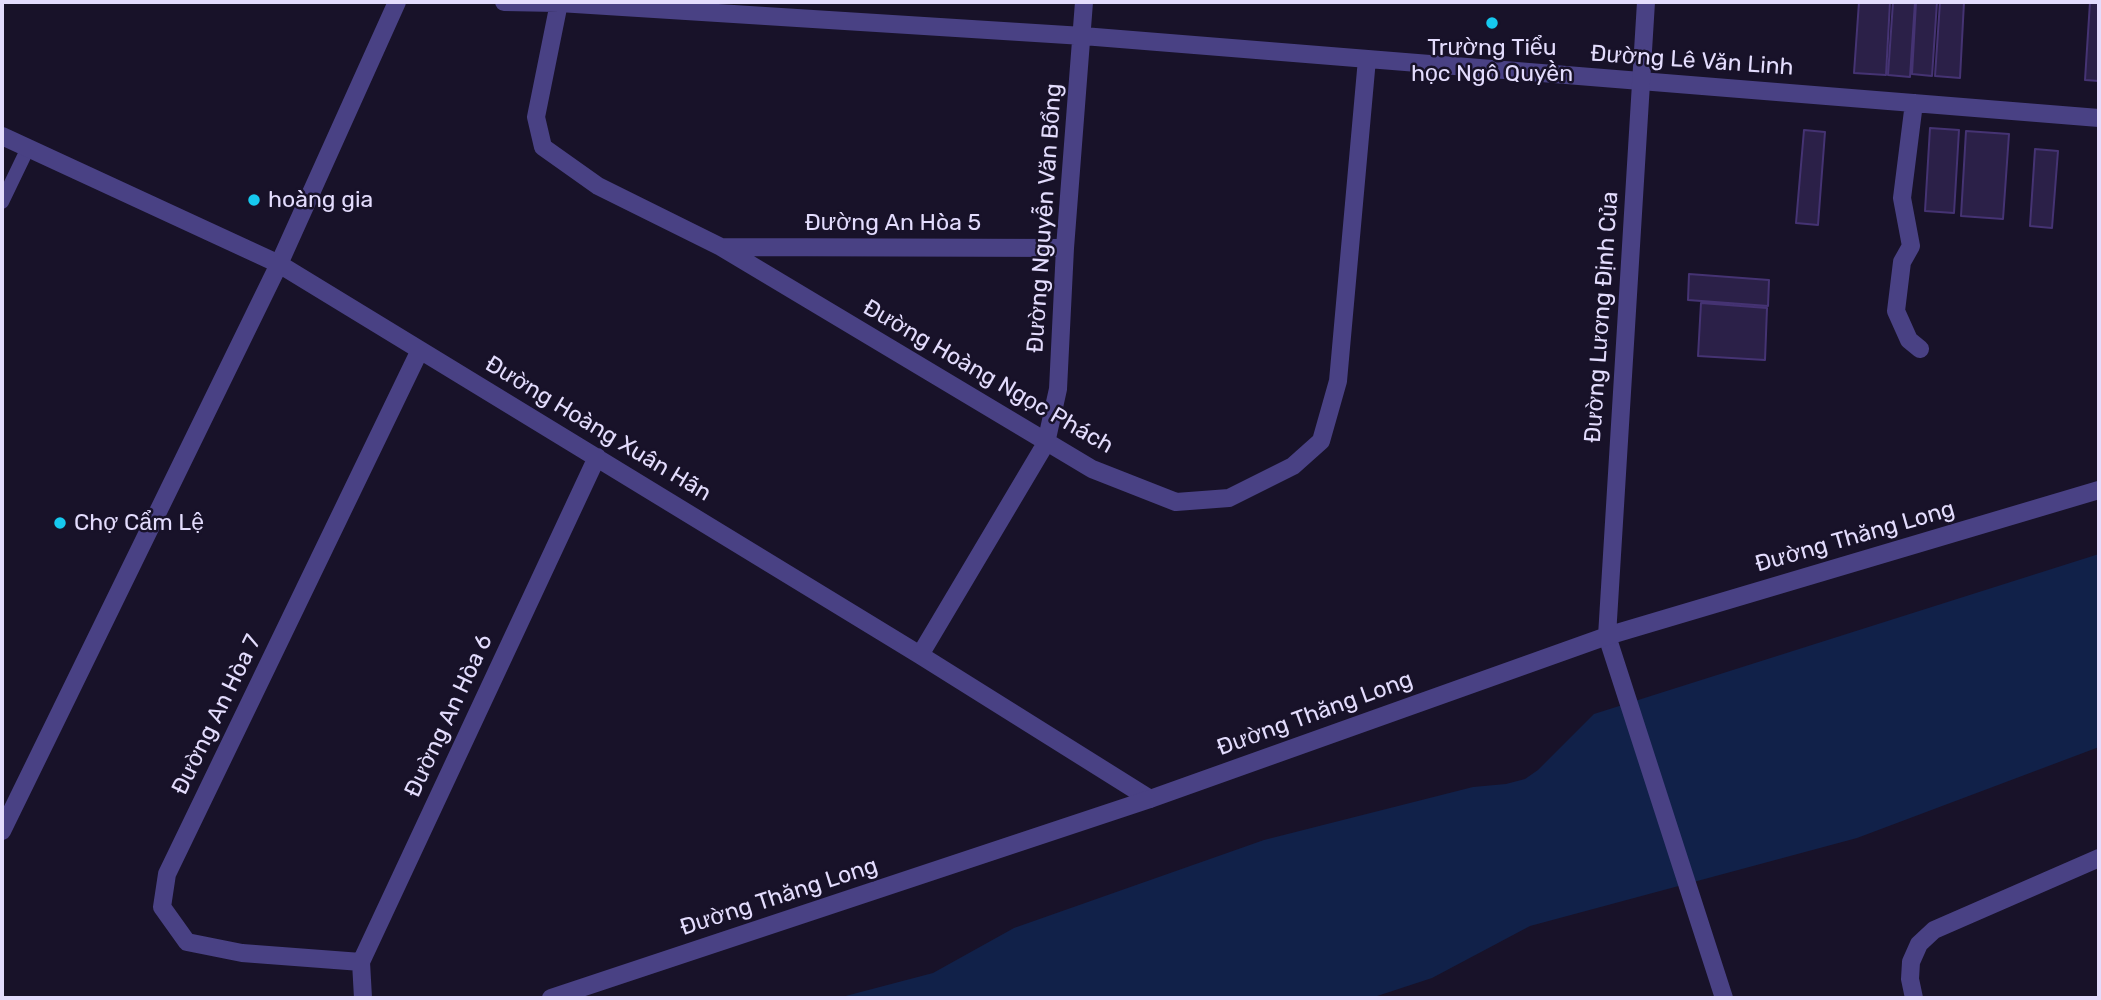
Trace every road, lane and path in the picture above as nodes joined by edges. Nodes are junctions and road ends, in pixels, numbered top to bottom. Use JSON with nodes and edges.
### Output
{"nodes":[{"id":1,"x":397,"y":2,"type":"edge"},
{"id":2,"x":504,"y":2,"type":"edge"},
{"id":3,"x":1084,"y":2,"type":"edge"},
{"id":4,"x":1646,"y":2,"type":"edge"},
{"id":5,"x":559,"y":3,"type":"edge"},
{"id":6,"x":1083,"y":36,"type":"junction"},
{"id":7,"x":1367,"y":59,"type":"junction"},
{"id":8,"x":1641,"y":82,"type":"junction"},
{"id":9,"x":1914,"y":103,"type":"junction"},
{"id":10,"x":2099,"y":118,"type":"edge"},
{"id":11,"x":2,"y":136,"type":"edge"},
{"id":12,"x":28,"y":148,"type":"junction"},
{"id":13,"x":2,"y":202,"type":"edge"},
{"id":14,"x":720,"y":247,"type":"junction"},
{"id":15,"x":1065,"y":248,"type":"junction"},
{"id":16,"x":279,"y":264,"type":"junction"},
{"id":17,"x":1920,"y":349,"type":"dead end"},
{"id":18,"x":420,"y":350,"type":"junction"},
{"id":19,"x":1046,"y":443,"type":"junction"},
{"id":20,"x":597,"y":457,"type":"junction"},
{"id":21,"x":2099,"y":490,"type":"edge"},
{"id":22,"x":1606,"y":636,"type":"junction"},
{"id":23,"x":920,"y":655,"type":"junction"},
{"id":24,"x":1150,"y":799,"type":"junction"},
{"id":25,"x":2,"y":831,"type":"edge"},
{"id":26,"x":2099,"y":858,"type":"edge"},
{"id":27,"x":361,"y":962,"type":"junction"},
{"id":28,"x":363,"y":998,"type":"edge"},
{"id":29,"x":551,"y":998,"type":"edge"},
{"id":30,"x":1724,"y":998,"type":"edge"},
{"id":31,"x":1914,"y":998,"type":"edge"}],
"edges":[{"from":1,"to":16,"type":"street"},
{"from":2,"to":5,"type":"street","name":"Đường Lê Văn Linh"},
{"from":3,"to":6,"type":"street","name":"Đường Nguyễn Văn Bổng"},
{"from":4,"to":8,"type":"street","name":"Đường Lương Định Của"},
{"from":5,"to":6,"type":"street","name":"Đường Lê Văn Linh"},
{"from":5,"to":14,"type":"street","name":"Đường Hoàng Ngọc Phách"},
{"from":6,"to":7,"type":"street","name":"Đường Lê Văn Linh"},
{"from":6,"to":15,"type":"street","name":"Đường Nguyễn Văn Bổng"},
{"from":7,"to":8,"type":"street","name":"Đường Lê Văn Linh"},
{"from":7,"to":19,"type":"street","name":"Đường Hoàng Ngọc Phách"},
{"from":8,"to":9,"type":"street","name":"Đường Lê Văn Linh"},
{"from":8,"to":22,"type":"street","name":"Đường Lương Định Của"},
{"from":9,"to":10,"type":"street","name":"Đường Lê Văn Linh"},
{"from":9,"to":17,"type":"street"},
{"from":11,"to":12,"type":"street","name":"Đường Hoàng Xuân Hãn"},
{"from":12,"to":13,"type":"lane"},
{"from":12,"to":16,"type":"street","name":"Đường Hoàng Xuân Hãn"},
{"from":14,"to":15,"type":"street","name":"Đường An Hòa 5"},
{"from":14,"to":19,"type":"street","name":"Đường Hoàng Ngọc Phách"},
{"from":15,"to":19,"type":"street","name":"Đường Nguyễn Văn Bổng"},
{"from":16,"to":18,"type":"street","name":"Đường Hoàng Xuân Hãn"},
{"from":16,"to":25,"type":"street"},
{"from":18,"to":20,"type":"street","name":"Đường Hoàng Xuân Hãn"},
{"from":18,"to":27,"type":"street","name":"Đường An Hòa 7"},
{"from":19,"to":23,"type":"street","name":"Đường Nguyễn Văn Bổng"},
{"from":20,"to":23,"type":"street","name":"Đường Hoàng Xuân Hãn"},
{"from":20,"to":27,"type":"street","name":"Đường An Hòa 6"},
{"from":21,"to":22,"type":"street","name":"Đường Thăng Long"},
{"from":22,"to":24,"type":"street","name":"Đường Thăng Long"},
{"from":22,"to":30,"type":"street"},
{"from":23,"to":24,"type":"street","name":"Đường Hoàng Xuân Hãn"},
{"from":24,"to":29,"type":"street","name":"Đường Thăng Long"},
{"from":26,"to":31,"type":"street"},
{"from":27,"to":28,"type":"street","name":"Đường An Hòa 6"}]}
